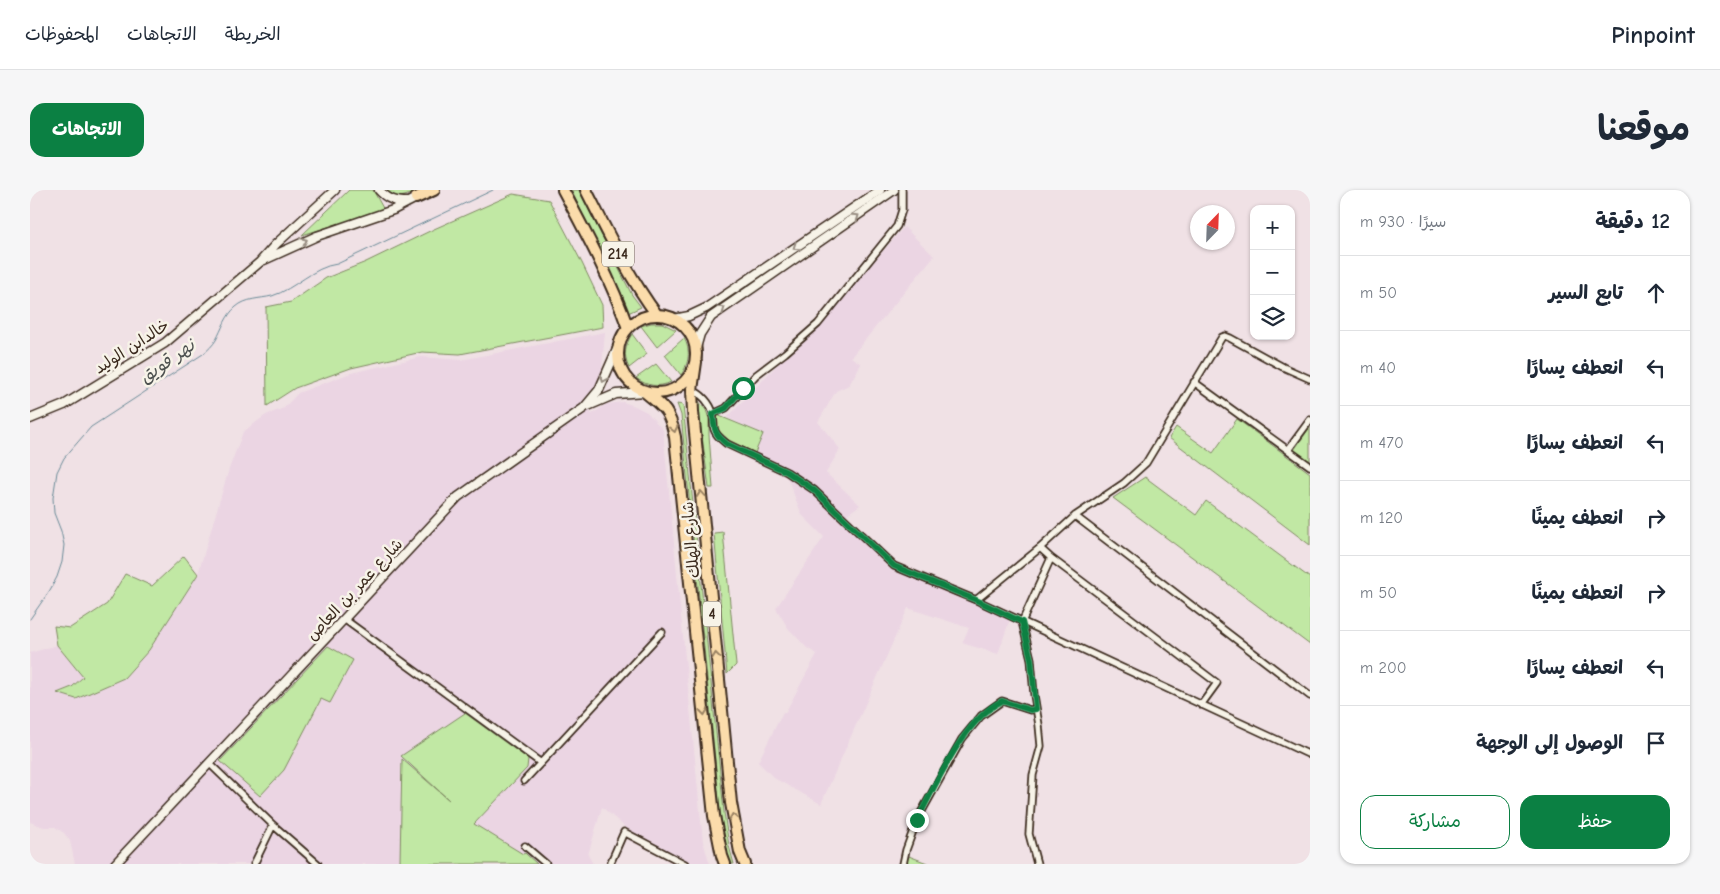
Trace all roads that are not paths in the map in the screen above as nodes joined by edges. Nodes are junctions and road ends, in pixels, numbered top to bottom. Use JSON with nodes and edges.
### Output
{"nodes":[{"id":1,"x":335,"y":190,"type":"edge"},
{"id":2,"x":379,"y":190,"type":"edge"},
{"id":3,"x":434,"y":190,"type":"edge"},
{"id":4,"x":563,"y":190,"type":"edge"},
{"id":5,"x":586,"y":190,"type":"edge"},
{"id":6,"x":880,"y":190,"type":"edge"},
{"id":7,"x":894,"y":190,"type":"edge"},
{"id":8,"x":902,"y":190,"type":"edge"},
{"id":9,"x":416,"y":198,"type":"junction"},
{"id":10,"x":260,"y":262,"type":"junction"},
{"id":11,"x":657,"y":315,"type":"junction"},
{"id":12,"x":674,"y":319,"type":"junction"},
{"id":13,"x":628,"y":328,"type":"junction"},
{"id":14,"x":618,"y":347,"type":"junction"},
{"id":15,"x":696,"y":348,"type":"junction"},
{"id":16,"x":696,"y":362,"type":"junction"},
{"id":17,"x":1310,"y":379,"type":"edge"},
{"id":18,"x":1194,"y":382,"type":"junction"},
{"id":19,"x":692,"y":390,"type":"junction"},
{"id":20,"x":645,"y":392,"type":"junction"},
{"id":21,"x":584,"y":408,"type":"junction"},
{"id":22,"x":713,"y":414,"type":"junction"},
{"id":23,"x":30,"y":419,"type":"edge"},
{"id":24,"x":1310,"y":420,"type":"edge"},
{"id":25,"x":1288,"y":450,"type":"junction"},
{"id":26,"x":1310,"y":466,"type":"edge"},
{"id":27,"x":1075,"y":516,"type":"junction"},
{"id":28,"x":1040,"y":548,"type":"junction"},
{"id":29,"x":1051,"y":558,"type":"junction"},
{"id":30,"x":976,"y":600,"type":"junction"},
{"id":31,"x":344,"y":619,"type":"junction"},
{"id":32,"x":1022,"y":622,"type":"junction"},
{"id":33,"x":662,"y":632,"type":"dead end"},
{"id":34,"x":1310,"y":696,"type":"edge"},
{"id":35,"x":1201,"y":705,"type":"junction"},
{"id":36,"x":1036,"y":709,"type":"junction"},
{"id":37,"x":1310,"y":755,"type":"edge"},
{"id":38,"x":210,"y":763,"type":"junction"},
{"id":39,"x":541,"y":763,"type":"junction"},
{"id":40,"x":524,"y":781,"type":"dead end"},
{"id":41,"x":273,"y":825,"type":"junction"},
{"id":42,"x":526,"y":846,"type":"dead end"},
{"id":43,"x":681,"y":863,"type":"edge"},
{"id":44,"x":115,"y":864,"type":"edge"},
{"id":45,"x":254,"y":864,"type":"edge"},
{"id":46,"x":318,"y":864,"type":"edge"},
{"id":47,"x":546,"y":864,"type":"edge"},
{"id":48,"x":610,"y":864,"type":"edge"},
{"id":49,"x":725,"y":864,"type":"edge"},
{"id":50,"x":745,"y":864,"type":"edge"},
{"id":51,"x":903,"y":864,"type":"edge"},
{"id":52,"x":1037,"y":864,"type":"edge"}],
"edges":[{"from":1,"to":10,"type":"main road"},
{"from":2,"to":9,"type":"main road"},
{"from":3,"to":9,"type":"highway"},
{"from":4,"to":13,"type":"highway"},
{"from":5,"to":11,"type":"highway","number":"214"},
{"from":6,"to":12,"type":"main road","one_way":true},
{"from":15,"to":7,"type":"main road","one_way":true},
{"from":8,"to":22,"type":"street"},
{"from":10,"to":9,"type":"main road","one_way":true},
{"from":10,"to":23,"type":"main road","name":"خالدابن الوليد"},
{"from":11,"to":12,"type":"highway"},
{"from":11,"to":13,"type":"highway"},
{"from":12,"to":15,"type":"highway"},
{"from":13,"to":14,"type":"highway"},
{"from":14,"to":20,"type":"highway"},
{"from":14,"to":21,"type":"main road","name":"شارع عمر بن العاص","one_way":true},
{"from":15,"to":16,"type":"highway"},
{"from":16,"to":19,"type":"highway","name":"شارع الهلك","number":"4"},
{"from":16,"to":20,"type":"highway"},
{"from":17,"to":18,"type":"street"},
{"from":18,"to":25,"type":"street"},
{"from":18,"to":27,"type":"street"},
{"from":19,"to":22,"type":"street"},
{"from":50,"to":19,"type":"highway","name":"شارع الهلك","number":"4","one_way":true},
{"from":20,"to":21,"type":"main road"},
{"from":20,"to":49,"type":"highway","name":"شارع الهلك","number":"4","one_way":true},
{"from":21,"to":31,"type":"main road","name":"شارع عمر بن العاص"},
{"from":22,"to":30,"type":"street"},
{"from":24,"to":25,"type":"street"},
{"from":25,"to":26,"type":"street"},
{"from":27,"to":28,"type":"street"},
{"from":27,"to":34,"type":"street"},
{"from":28,"to":29,"type":"street"},
{"from":28,"to":30,"type":"street"},
{"from":29,"to":32,"type":"street"},
{"from":29,"to":35,"type":"street"},
{"from":30,"to":32,"type":"street"},
{"from":31,"to":38,"type":"main road","name":"شارع عمر بن العاص"},
{"from":31,"to":39,"type":"street"},
{"from":32,"to":35,"type":"street"},
{"from":32,"to":36,"type":"street"},
{"from":33,"to":39,"type":"street"},
{"from":35,"to":37,"type":"street"},
{"from":36,"to":51,"type":"street"},
{"from":36,"to":52,"type":"street"},
{"from":38,"to":41,"type":"street"},
{"from":38,"to":44,"type":"main road","name":"شارع عمر بن العاص"},
{"from":39,"to":40,"type":"street"},
{"from":41,"to":45,"type":"street"},
{"from":41,"to":46,"type":"street"},
{"from":42,"to":47,"type":"street"},
{"from":43,"to":48,"type":"street"}]}
